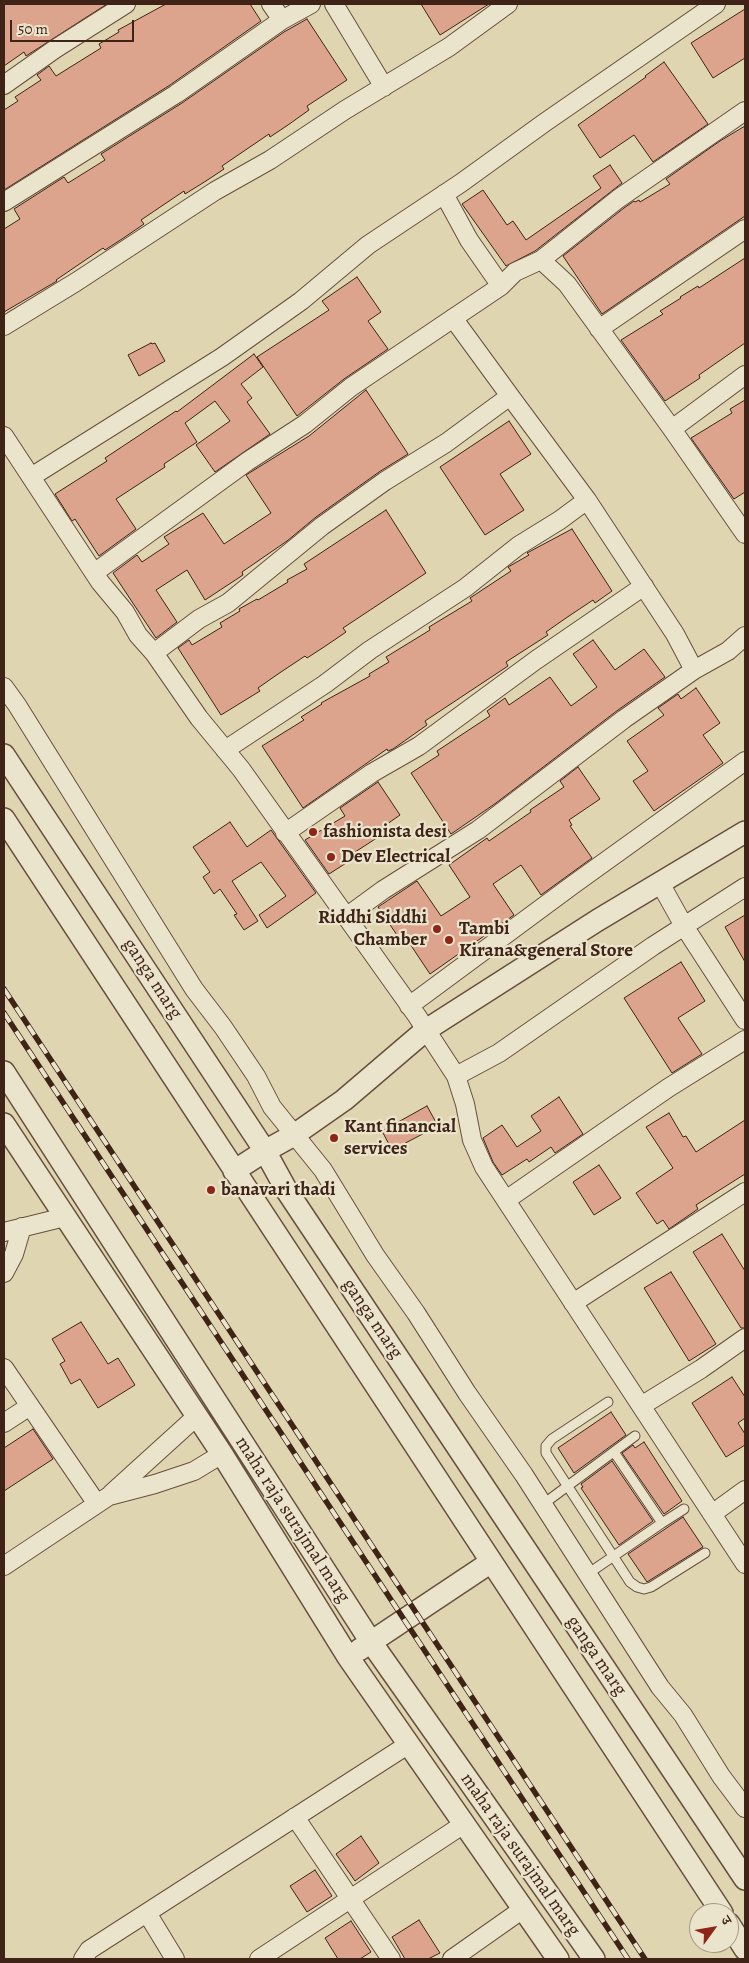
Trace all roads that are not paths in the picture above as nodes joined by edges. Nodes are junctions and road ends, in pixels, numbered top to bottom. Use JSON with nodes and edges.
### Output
{"nodes":[{"id":1,"x":126,"y":4,"type":"edge"},
{"id":2,"x":271,"y":4,"type":"edge"},
{"id":3,"x":310,"y":4,"type":"edge"},
{"id":4,"x":334,"y":4,"type":"edge"},
{"id":5,"x":508,"y":4,"type":"edge"},
{"id":6,"x":716,"y":4,"type":"edge"},
{"id":7,"x":282,"y":20,"type":"junction"},
{"id":8,"x":4,"y":85,"type":"edge"},
{"id":9,"x":384,"y":87,"type":"junction"},
{"id":10,"x":745,"y":111,"type":"edge"},
{"id":11,"x":444,"y":194,"type":"junction"},
{"id":12,"x":4,"y":202,"type":"edge"},
{"id":13,"x":745,"y":229,"type":"edge"},
{"id":14,"x":541,"y":260,"type":"junction"},
{"id":15,"x":501,"y":286,"type":"junction"},
{"id":16,"x":453,"y":318,"type":"junction"},
{"id":17,"x":4,"y":326,"type":"edge"},
{"id":18,"x":599,"y":329,"type":"junction"},
{"id":19,"x":745,"y":375,"type":"edge"},
{"id":20,"x":510,"y":396,"type":"junction"},
{"id":21,"x":672,"y":429,"type":"junction"},
{"id":22,"x":4,"y":436,"type":"edge"},
{"id":23,"x":31,"y":477,"type":"junction"},
{"id":24,"x":587,"y":500,"type":"junction"},
{"id":25,"x":740,"y":514,"type":"edge"},
{"id":26,"x":745,"y":534,"type":"edge"},
{"id":27,"x":94,"y":573,"type":"junction"},
{"id":28,"x":644,"y":586,"type":"junction"},
{"id":29,"x":745,"y":636,"type":"edge"},
{"id":30,"x":154,"y":653,"type":"junction"},
{"id":31,"x":694,"y":670,"type":"junction"},
{"id":32,"x":4,"y":687,"type":"edge"},
{"id":33,"x":225,"y":750,"type":"junction"},
{"id":34,"x":4,"y":755,"type":"edge"},
{"id":35,"x":745,"y":761,"type":"edge"},
{"id":36,"x":4,"y":819,"type":"edge"},
{"id":37,"x":745,"y":832,"type":"edge"},
{"id":38,"x":285,"y":833,"type":"junction"},
{"id":39,"x":660,"y":883,"type":"junction"},
{"id":40,"x":745,"y":887,"type":"edge"},
{"id":41,"x":346,"y":917,"type":"junction"},
{"id":42,"x":684,"y":926,"type":"junction"},
{"id":43,"x":409,"y":1006,"type":"junction"},
{"id":44,"x":745,"y":1020,"type":"edge"},
{"id":45,"x":426,"y":1030,"type":"junction"},
{"id":46,"x":745,"y":1040,"type":"edge"},
{"id":47,"x":4,"y":1072,"type":"edge"},
{"id":48,"x":456,"y":1076,"type":"junction"},
{"id":49,"x":4,"y":1124,"type":"edge"},
{"id":50,"x":294,"y":1135,"type":"junction"},
{"id":51,"x":265,"y":1151,"type":"junction"},
{"id":52,"x":234,"y":1170,"type":"junction"},
{"id":53,"x":745,"y":1192,"type":"edge"},
{"id":54,"x":506,"y":1200,"type":"junction"},
{"id":55,"x":65,"y":1217,"type":"junction"},
{"id":56,"x":22,"y":1228,"type":"junction"},
{"id":57,"x":4,"y":1232,"type":"edge"},
{"id":58,"x":4,"y":1273,"type":"edge"},
{"id":59,"x":574,"y":1303,"type":"junction"},
{"id":60,"x":745,"y":1338,"type":"edge"},
{"id":61,"x":4,"y":1368,"type":"edge"},
{"id":62,"x":608,"y":1402,"type":"dead end"},
{"id":63,"x":30,"y":1406,"type":"junction"},
{"id":64,"x":641,"y":1406,"type":"junction"},
{"id":65,"x":197,"y":1416,"type":"junction"},
{"id":66,"x":4,"y":1423,"type":"edge"},
{"id":67,"x":636,"y":1436,"type":"dead end"},
{"id":68,"x":614,"y":1452,"type":"junction"},
{"id":69,"x":222,"y":1454,"type":"junction"},
{"id":70,"x":568,"y":1485,"type":"junction"},
{"id":71,"x":745,"y":1490,"type":"edge"},
{"id":72,"x":103,"y":1500,"type":"junction"},
{"id":73,"x":542,"y":1505,"type":"junction"},
{"id":74,"x":684,"y":1510,"type":"dead end"},
{"id":75,"x":712,"y":1514,"type":"junction"},
{"id":76,"x":662,"y":1523,"type":"junction"},
{"id":77,"x":705,"y":1553,"type":"dead end"},
{"id":78,"x":614,"y":1556,"type":"junction"},
{"id":79,"x":491,"y":1562,"type":"junction"},
{"id":80,"x":745,"y":1564,"type":"edge"},
{"id":81,"x":4,"y":1566,"type":"edge"},
{"id":82,"x":589,"y":1573,"type":"junction"},
{"id":83,"x":371,"y":1642,"type":"junction"},
{"id":84,"x":348,"y":1657,"type":"junction"},
{"id":85,"x":409,"y":1744,"type":"junction"},
{"id":86,"x":745,"y":1808,"type":"edge"},
{"id":87,"x":295,"y":1817,"type":"junction"},
{"id":88,"x":464,"y":1824,"type":"junction"},
{"id":89,"x":745,"y":1879,"type":"edge"},
{"id":90,"x":350,"y":1899,"type":"junction"},
{"id":91,"x":715,"y":1903,"type":"edge"},
{"id":92,"x":523,"y":1909,"type":"junction"},
{"id":93,"x":147,"y":1912,"type":"junction"},
{"id":94,"x":83,"y":1959,"type":"edge"},
{"id":95,"x":175,"y":1959,"type":"edge"},
{"id":96,"x":259,"y":1959,"type":"edge"},
{"id":97,"x":392,"y":1959,"type":"edge"},
{"id":98,"x":452,"y":1959,"type":"edge"},
{"id":99,"x":558,"y":1959,"type":"edge"},
{"id":100,"x":594,"y":1959,"type":"edge"}],
"edges":[{"from":1,"to":8,"type":"street"},
{"from":2,"to":7,"type":"street"},
{"from":3,"to":7,"type":"street"},
{"from":4,"to":9,"type":"street"},
{"from":5,"to":9,"type":"street"},
{"from":6,"to":11,"type":"street"},
{"from":7,"to":12,"type":"street"},
{"from":9,"to":17,"type":"street"},
{"from":10,"to":14,"type":"street"},
{"from":11,"to":15,"type":"street"},
{"from":11,"to":23,"type":"street"},
{"from":13,"to":18,"type":"street"},
{"from":14,"to":15,"type":"street"},
{"from":14,"to":18,"type":"street"},
{"from":15,"to":16,"type":"street"},
{"from":16,"to":20,"type":"street"},
{"from":16,"to":27,"type":"street"},
{"from":18,"to":21,"type":"street"},
{"from":19,"to":21,"type":"street"},
{"from":20,"to":24,"type":"street"},
{"from":20,"to":30,"type":"street"},
{"from":21,"to":25,"type":"street"},
{"from":22,"to":23,"type":"street"},
{"from":23,"to":27,"type":"street"},
{"from":24,"to":28,"type":"street"},
{"from":24,"to":33,"type":"street"},
{"from":25,"to":26,"type":"street"},
{"from":27,"to":30,"type":"street"},
{"from":28,"to":31,"type":"street"},
{"from":28,"to":38,"type":"street"},
{"from":29,"to":31,"type":"street"},
{"from":30,"to":33,"type":"street"},
{"from":31,"to":41,"type":"street"},
{"from":32,"to":50,"type":"street"},
{"from":33,"to":38,"type":"street"},
{"from":34,"to":51,"type":"street","name":"ganga marg"},
{"from":35,"to":43,"type":"street"},
{"from":36,"to":52,"type":"street","name":"ganga marg"},
{"from":37,"to":39,"type":"street"},
{"from":38,"to":41,"type":"street"},
{"from":39,"to":42,"type":"street"},
{"from":39,"to":45,"type":"street"},
{"from":40,"to":42,"type":"street"},
{"from":41,"to":43,"type":"street"},
{"from":42,"to":44,"type":"street"},
{"from":42,"to":48,"type":"street"},
{"from":43,"to":45,"type":"street"},
{"from":45,"to":48,"type":"street"},
{"from":45,"to":50,"type":"street"},
{"from":46,"to":54,"type":"street"},
{"from":47,"to":83,"type":"street","name":"maha raja surajmal marg"},
{"from":48,"to":54,"type":"street"},
{"from":49,"to":55,"type":"street","name":"maha raja surajmal marg"},
{"from":50,"to":51,"type":"street"},
{"from":50,"to":73,"type":"street"},
{"from":51,"to":52,"type":"street"},
{"from":51,"to":89,"type":"street","name":"ganga marg"},
{"from":52,"to":79,"type":"street","name":"ganga marg"},
{"from":53,"to":59,"type":"street"},
{"from":54,"to":59,"type":"street"},
{"from":55,"to":56,"type":"street"},
{"from":55,"to":65,"type":"street","name":"maha raja surajmal marg"},
{"from":56,"to":57,"type":"street"},
{"from":56,"to":58,"type":"street"},
{"from":59,"to":64,"type":"street"},
{"from":60,"to":64,"type":"street"},
{"from":61,"to":63,"type":"street"},
{"from":62,"to":70,"type":"lane"},
{"from":63,"to":66,"type":"street"},
{"from":63,"to":72,"type":"street"},
{"from":64,"to":75,"type":"street"},
{"from":65,"to":69,"type":"street","name":"maha raja surajmal marg"},
{"from":65,"to":72,"type":"street"},
{"from":67,"to":68,"type":"lane"},
{"from":68,"to":70,"type":"lane"},
{"from":68,"to":76,"type":"lane"},
{"from":69,"to":72,"type":"street"},
{"from":69,"to":84,"type":"street","name":"maha raja surajmal marg"},
{"from":70,"to":73,"type":"lane"},
{"from":70,"to":78,"type":"lane"},
{"from":71,"to":75,"type":"street"},
{"from":72,"to":81,"type":"street"},
{"from":73,"to":82,"type":"street"},
{"from":74,"to":76,"type":"lane"},
{"from":75,"to":80,"type":"street"},
{"from":76,"to":78,"type":"lane"},
{"from":77,"to":78,"type":"lane"},
{"from":78,"to":82,"type":"lane"},
{"from":79,"to":83,"type":"street"},
{"from":79,"to":91,"type":"street","name":"ganga marg"},
{"from":82,"to":86,"type":"street"},
{"from":83,"to":84,"type":"street"},
{"from":83,"to":100,"type":"street","name":"maha raja surajmal marg"},
{"from":84,"to":85,"type":"street","name":"maha raja surajmal marg"},
{"from":85,"to":87,"type":"street"},
{"from":85,"to":88,"type":"street","name":"maha raja surajmal marg"},
{"from":87,"to":90,"type":"street"},
{"from":87,"to":93,"type":"street"},
{"from":88,"to":90,"type":"street"},
{"from":88,"to":92,"type":"street","name":"maha raja surajmal marg"},
{"from":90,"to":96,"type":"street"},
{"from":90,"to":97,"type":"street"},
{"from":92,"to":98,"type":"street"},
{"from":92,"to":99,"type":"street","name":"maha raja surajmal marg"},
{"from":93,"to":94,"type":"street"},
{"from":93,"to":95,"type":"street"}]}
